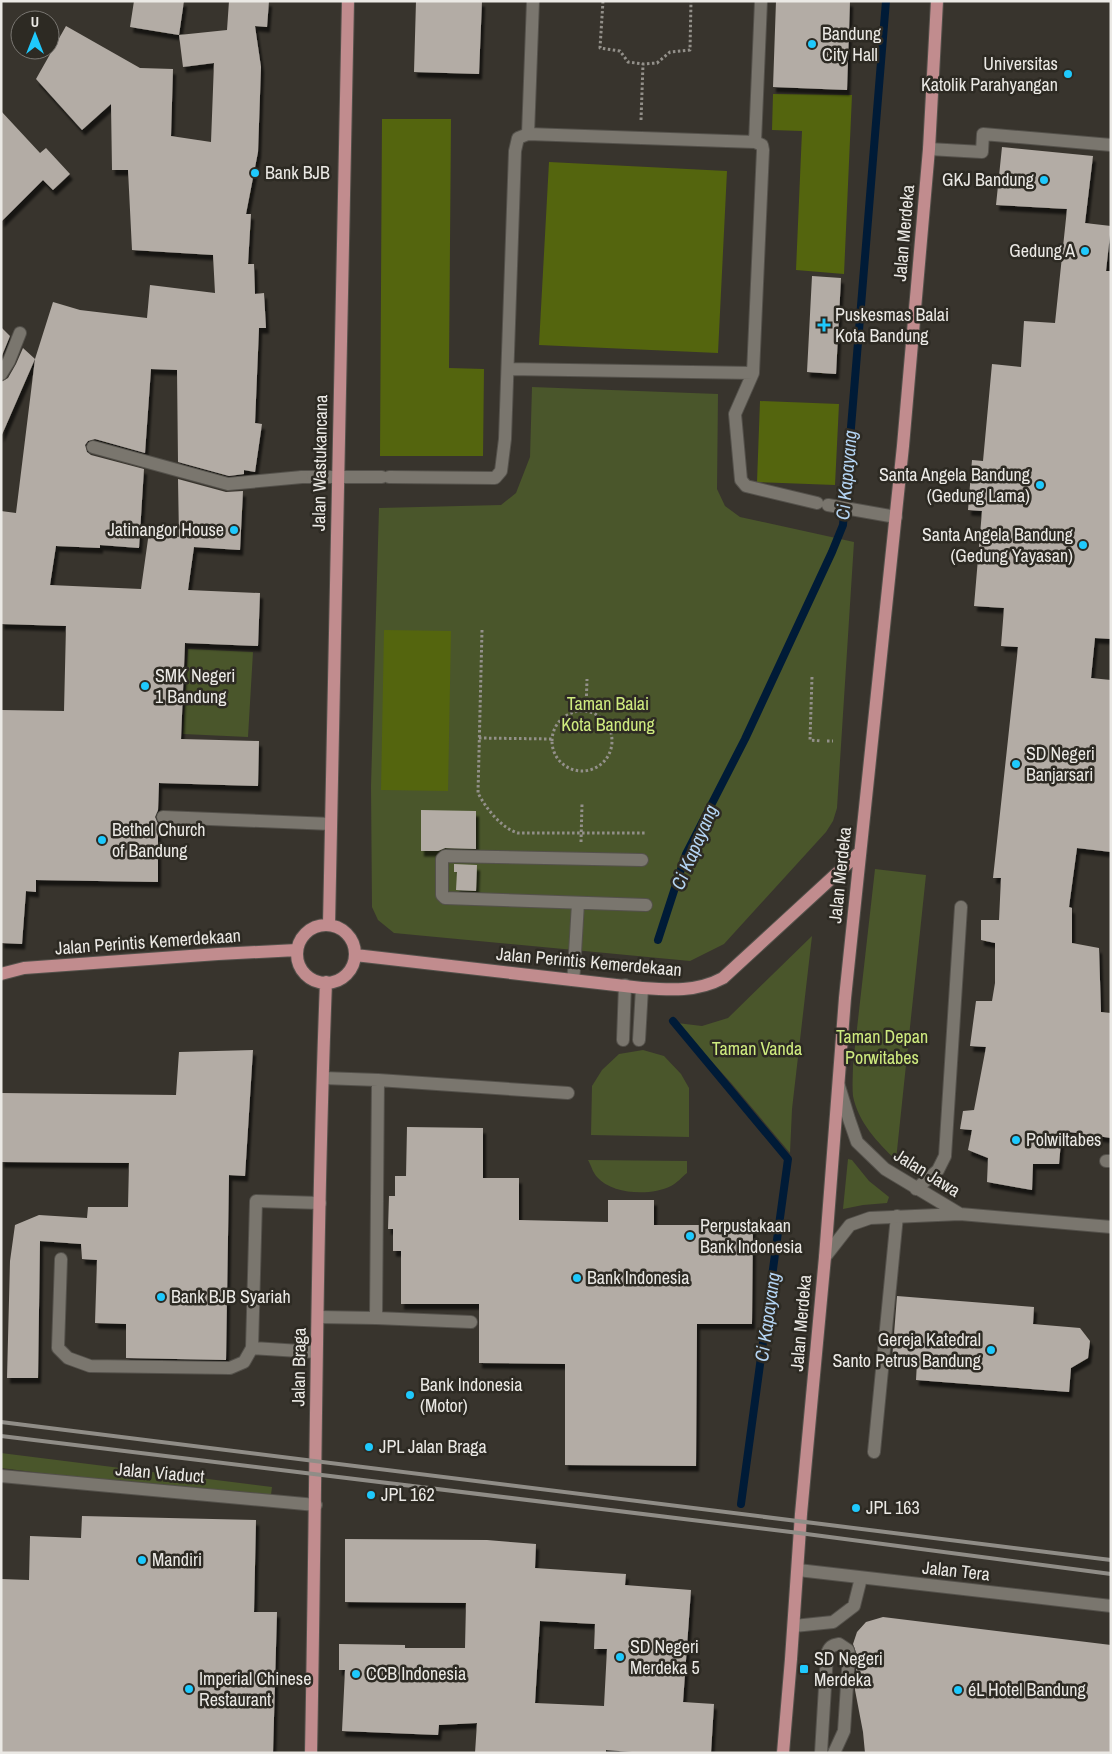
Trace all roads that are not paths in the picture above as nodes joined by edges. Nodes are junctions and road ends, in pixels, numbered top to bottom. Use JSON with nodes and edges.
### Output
{"nodes":[{"id":1,"x":348,"y":1,"type":"edge"},
{"id":2,"x":533,"y":1,"type":"edge"},
{"id":3,"x":760,"y":1,"type":"edge"},
{"id":4,"x":937,"y":1,"type":"edge"},
{"id":5,"x":528,"y":134,"type":"junction"},
{"id":6,"x":755,"y":142,"type":"junction"},
{"id":7,"x":1111,"y":145,"type":"edge"},
{"id":8,"x":928,"y":149,"type":"junction"},
{"id":9,"x":20,"y":333,"type":"dead end"},
{"id":10,"x":508,"y":369,"type":"junction"},
{"id":11,"x":753,"y":373,"type":"junction"},
{"id":12,"x":1,"y":374,"type":"edge"},
{"id":13,"x":93,"y":447,"type":"dead end"},
{"id":14,"x":337,"y":477,"type":"junction"},
{"id":15,"x":896,"y":517,"type":"junction"},
{"id":16,"x":163,"y":817,"type":"dead end"},
{"id":17,"x":331,"y":824,"type":"junction"},
{"id":18,"x":860,"y":853,"type":"junction"},
{"id":19,"x":642,"y":860,"type":"dead end"},
{"id":20,"x":578,"y":902,"type":"junction"},
{"id":21,"x":646,"y":904,"type":"dead end"},
{"id":22,"x":961,"y":907,"type":"dead end"},
{"id":23,"x":329,"y":925,"type":"junction"},
{"id":24,"x":297,"y":950,"type":"junction"},
{"id":25,"x":354,"y":955,"type":"junction"},
{"id":26,"x":1,"y":974,"type":"edge"},
{"id":27,"x":573,"y":980,"type":"junction"},
{"id":28,"x":326,"y":982,"type":"junction"},
{"id":29,"x":625,"y":985,"type":"junction"},
{"id":30,"x":642,"y":988,"type":"junction"},
{"id":31,"x":623,"y":1040,"type":"dead end"},
{"id":32,"x":639,"y":1040,"type":"dead end"},
{"id":33,"x":323,"y":1078,"type":"junction"},
{"id":34,"x":378,"y":1080,"type":"junction"},
{"id":35,"x":838,"y":1081,"type":"junction"},
{"id":36,"x":568,"y":1094,"type":"dead end"},
{"id":37,"x":916,"y":1189,"type":"junction"},
{"id":38,"x":320,"y":1203,"type":"junction"},
{"id":39,"x":960,"y":1214,"type":"junction"},
{"id":40,"x":897,"y":1216,"type":"junction"},
{"id":41,"x":1111,"y":1227,"type":"edge"},
{"id":42,"x":825,"y":1257,"type":"junction"},
{"id":43,"x":61,"y":1259,"type":"dead end"},
{"id":44,"x":318,"y":1317,"type":"junction"},
{"id":45,"x":376,"y":1318,"type":"junction"},
{"id":46,"x":471,"y":1322,"type":"dead end"},
{"id":47,"x":252,"y":1348,"type":"junction"},
{"id":48,"x":316,"y":1352,"type":"junction"},
{"id":49,"x":874,"y":1452,"type":"dead end"},
{"id":50,"x":1,"y":1476,"type":"edge"},
{"id":51,"x":316,"y":1505,"type":"junction"},
{"id":52,"x":798,"y":1570,"type":"junction"},
{"id":53,"x":861,"y":1578,"type":"junction"},
{"id":54,"x":1111,"y":1606,"type":"edge"},
{"id":55,"x":794,"y":1626,"type":"junction"},
{"id":56,"x":311,"y":1753,"type":"edge"},
{"id":57,"x":783,"y":1753,"type":"edge"},
{"id":58,"x":820,"y":1753,"type":"edge"},
{"id":59,"x":834,"y":1753,"type":"edge"}],
"edges":[{"from":1,"to":14,"type":"main road","name":"Jalan Wastukancana"},
{"from":2,"to":5,"type":"street"},
{"from":3,"to":6,"type":"street"},
{"from":4,"to":8,"type":"main road","name":"Jalan Merdeka"},
{"from":5,"to":6,"type":"street"},
{"from":5,"to":10,"type":"street"},
{"from":6,"to":11,"type":"street"},
{"from":7,"to":8,"type":"street"},
{"from":8,"to":15,"type":"main road","name":"Jalan Merdeka"},
{"from":9,"to":12,"type":"street"},
{"from":10,"to":11,"type":"street"},
{"from":10,"to":14,"type":"street"},
{"from":11,"to":15,"type":"street"},
{"from":13,"to":14,"type":"street"},
{"from":14,"to":17,"type":"main road","name":"Jalan Wastukancana"},
{"from":15,"to":18,"type":"main road","name":"Jalan Merdeka"},
{"from":16,"to":17,"type":"street"},
{"from":17,"to":23,"type":"main road","name":"Jalan Wastukancana"},
{"from":18,"to":30,"type":"main road","name":"Jalan Perintis Kemerdekaan"},
{"from":18,"to":35,"type":"main road","name":"Jalan Merdeka"},
{"from":19,"to":20,"type":"street"},
{"from":20,"to":21,"type":"street"},
{"from":20,"to":27,"type":"street"},
{"from":22,"to":37,"type":"street"},
{"from":23,"to":24,"type":"main road"},
{"from":23,"to":25,"type":"main road"},
{"from":24,"to":26,"type":"main road","name":"Jalan Perintis Kemerdekaan"},
{"from":24,"to":28,"type":"main road"},
{"from":25,"to":27,"type":"main road","name":"Jalan Perintis Kemerdekaan"},
{"from":25,"to":28,"type":"main road"},
{"from":27,"to":29,"type":"main road","name":"Jalan Perintis Kemerdekaan"},
{"from":28,"to":33,"type":"main road","name":"Jalan Braga"},
{"from":29,"to":30,"type":"main road","name":"Jalan Perintis Kemerdekaan"},
{"from":29,"to":31,"type":"street"},
{"from":30,"to":32,"type":"street"},
{"from":33,"to":34,"type":"street"},
{"from":33,"to":38,"type":"main road","name":"Jalan Braga"},
{"from":34,"to":36,"type":"street"},
{"from":34,"to":45,"type":"street"},
{"from":35,"to":37,"type":"street","name":"Jalan Jawa"},
{"from":35,"to":42,"type":"main road","name":"Jalan Merdeka"},
{"from":37,"to":39,"type":"street","name":"Jalan Jawa"},
{"from":38,"to":44,"type":"main road","name":"Jalan Braga"},
{"from":38,"to":47,"type":"street"},
{"from":39,"to":40,"type":"street","name":"Jalan Jawa"},
{"from":39,"to":41,"type":"street","name":"Jalan Jawa"},
{"from":40,"to":42,"type":"street","name":"Jalan Jawa"},
{"from":40,"to":49,"type":"street"},
{"from":42,"to":52,"type":"main road","name":"Jalan Merdeka"},
{"from":43,"to":47,"type":"street"},
{"from":44,"to":45,"type":"street"},
{"from":44,"to":48,"type":"main road","name":"Jalan Braga"},
{"from":45,"to":46,"type":"street"},
{"from":47,"to":48,"type":"street"},
{"from":48,"to":51,"type":"main road","name":"Jalan Braga"},
{"from":50,"to":51,"type":"street","name":"Jalan Viaduct"},
{"from":51,"to":56,"type":"main road","name":"Jalan Braga"},
{"from":52,"to":53,"type":"street","name":"Jalan Tera"},
{"from":52,"to":55,"type":"main road","name":"Jalan Merdeka"},
{"from":53,"to":54,"type":"street","name":"Jalan Tera"},
{"from":53,"to":55,"type":"street"},
{"from":55,"to":57,"type":"main road","name":"Jalan Merdeka"},
{"from":58,"to":59,"type":"street"}]}
